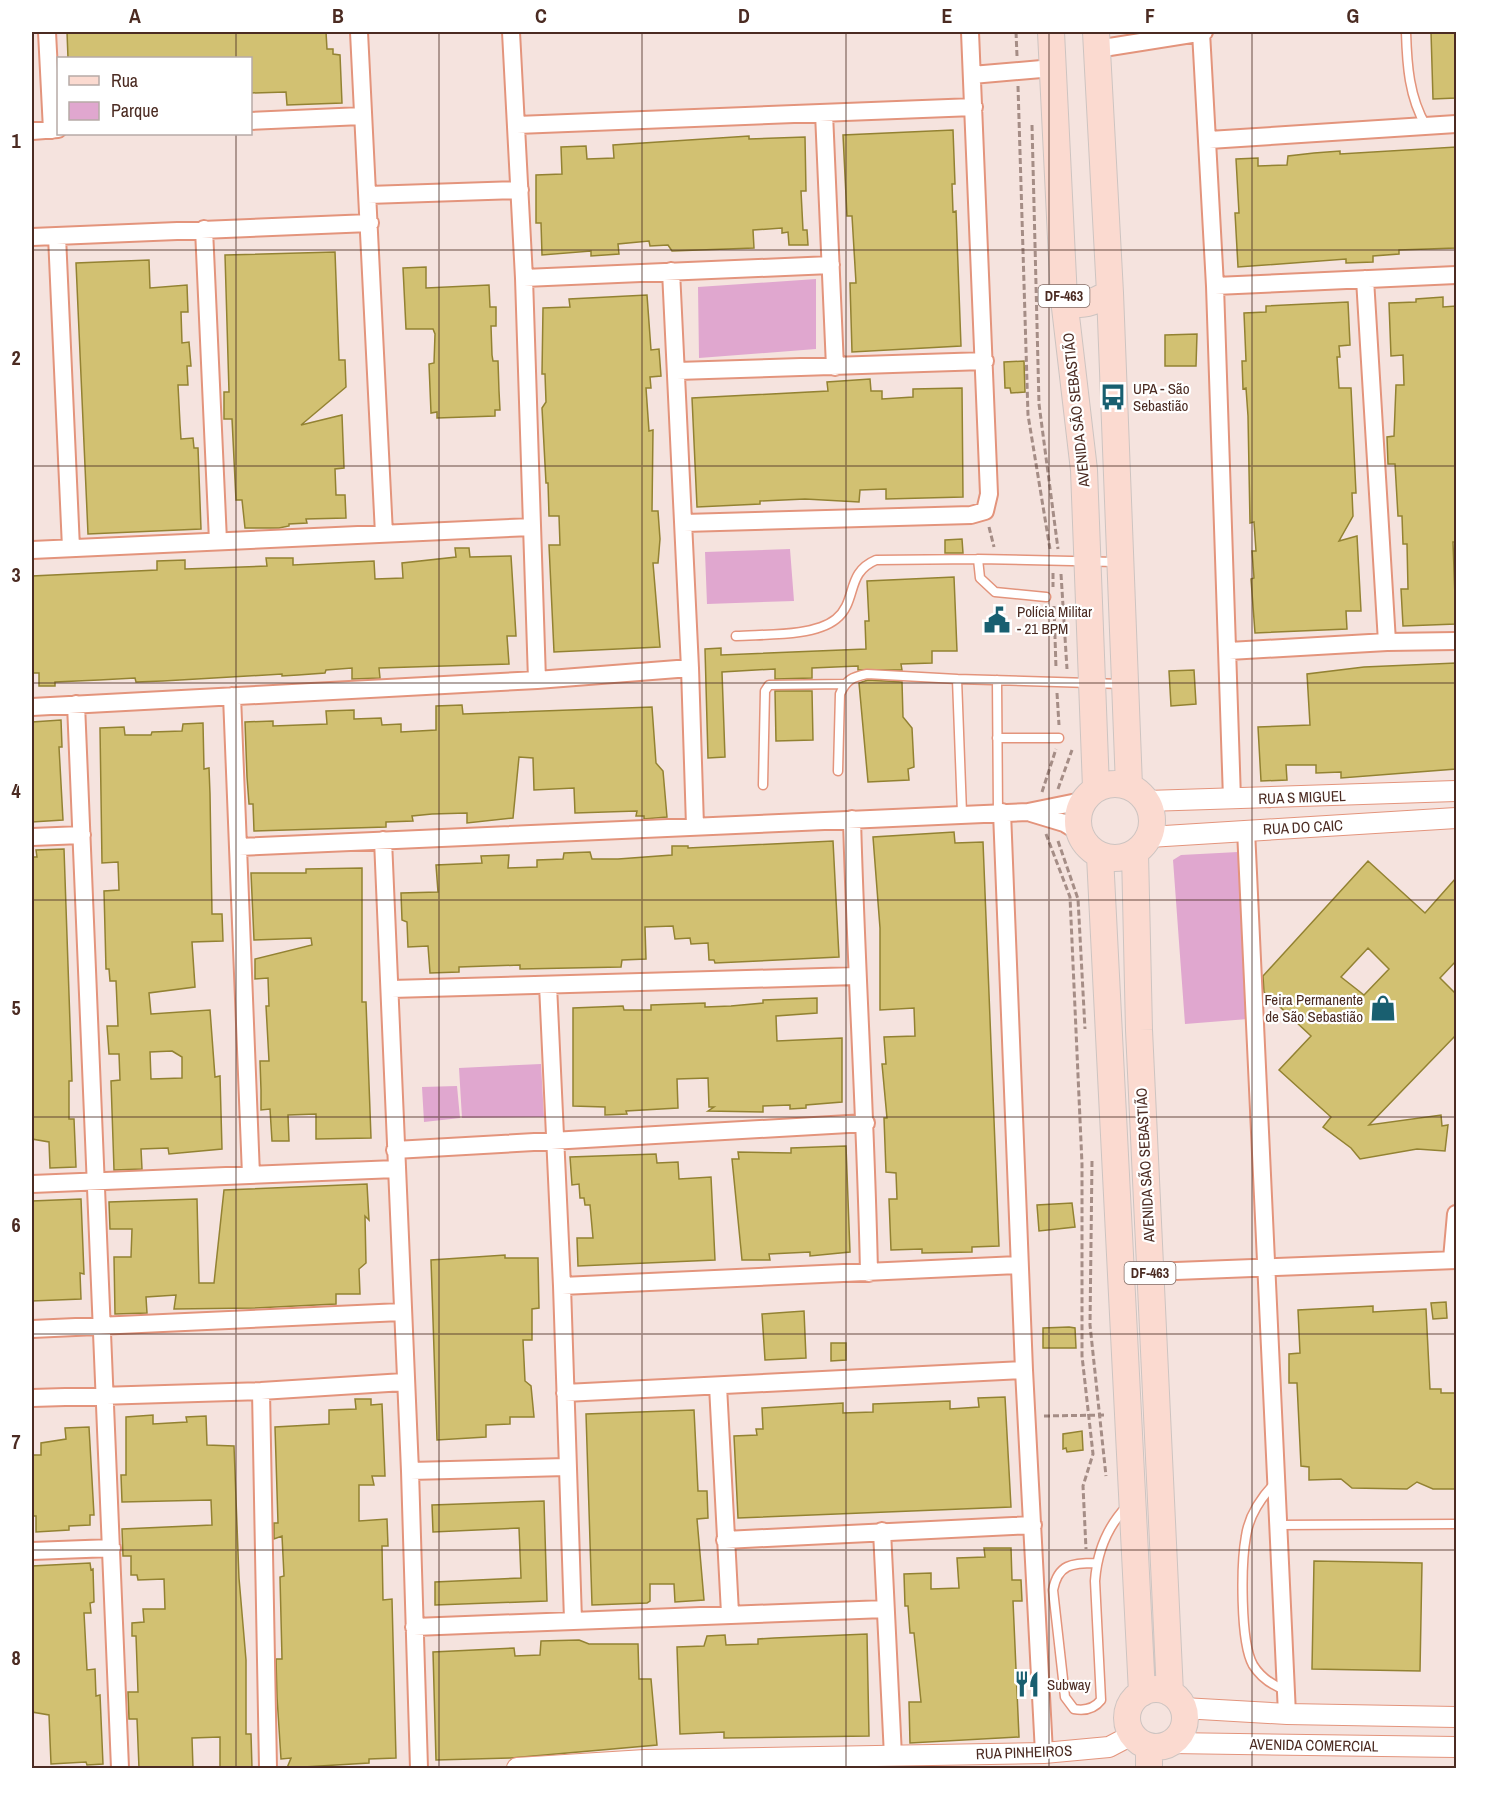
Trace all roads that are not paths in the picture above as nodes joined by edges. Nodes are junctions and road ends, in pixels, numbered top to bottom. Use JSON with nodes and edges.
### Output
{"nodes":[{"id":1,"x":47,"y":32,"type":"edge"},
{"id":2,"x":358,"y":32,"type":"edge"},
{"id":3,"x":511,"y":32,"type":"edge"},
{"id":4,"x":970,"y":32,"type":"edge"},
{"id":5,"x":1052,"y":32,"type":"edge"},
{"id":6,"x":1202,"y":32,"type":"edge"},
{"id":7,"x":1406,"y":32,"type":"edge"},
{"id":8,"x":1096,"y":40,"type":"edge"},
{"id":9,"x":1053,"y":68,"type":"junction"},
{"id":10,"x":972,"y":75,"type":"junction"},
{"id":11,"x":974,"y":107,"type":"junction"},
{"id":12,"x":824,"y":113,"type":"junction"},
{"id":13,"x":362,"y":116,"type":"junction"},
{"id":14,"x":252,"y":121,"type":"edge"},
{"id":15,"x":1456,"y":124,"type":"edge"},
{"id":16,"x":517,"y":125,"type":"junction"},
{"id":17,"x":1426,"y":126,"type":"junction"},
{"id":18,"x":55,"y":130,"type":"edge"},
{"id":19,"x":32,"y":131,"type":"edge"},
{"id":20,"x":1209,"y":140,"type":"junction"},
{"id":21,"x":520,"y":190,"type":"junction"},
{"id":22,"x":368,"y":195,"type":"junction"},
{"id":23,"x":370,"y":223,"type":"junction"},
{"id":24,"x":204,"y":229,"type":"junction"},
{"id":25,"x":57,"y":236,"type":"junction"},
{"id":26,"x":32,"y":237,"type":"edge"},
{"id":27,"x":831,"y":266,"type":"junction"},
{"id":28,"x":671,"y":271,"type":"junction"},
{"id":29,"x":1456,"y":275,"type":"edge"},
{"id":30,"x":524,"y":278,"type":"junction"},
{"id":31,"x":1365,"y":279,"type":"junction"},
{"id":32,"x":1215,"y":286,"type":"junction"},
{"id":33,"x":1110,"y":293,"type":"junction"},
{"id":34,"x":1064,"y":299,"type":"junction"},
{"id":35,"x":985,"y":361,"type":"junction"},
{"id":36,"x":835,"y":367,"type":"junction"},
{"id":37,"x":677,"y":371,"type":"junction"},
{"id":38,"x":684,"y":523,"type":"junction"},
{"id":39,"x":532,"y":527,"type":"junction"},
{"id":40,"x":384,"y":534,"type":"junction"},
{"id":41,"x":218,"y":541,"type":"junction"},
{"id":42,"x":71,"y":548,"type":"junction"},
{"id":43,"x":32,"y":550,"type":"edge"},
{"id":44,"x":978,"y":558,"type":"junction"},
{"id":45,"x":1086,"y":560,"type":"junction"},
{"id":46,"x":1118,"y":562,"type":"junction"},
{"id":47,"x":1050,"y":596,"type":"road end"},
{"id":48,"x":735,"y":636,"type":"dead end"},
{"id":49,"x":1456,"y":641,"type":"edge"},
{"id":50,"x":1387,"y":642,"type":"junction"},
{"id":51,"x":1229,"y":651,"type":"junction"},
{"id":52,"x":690,"y":668,"type":"junction"},
{"id":53,"x":957,"y":679,"type":"junction"},
{"id":54,"x":537,"y":680,"type":"junction"},
{"id":55,"x":997,"y":680,"type":"junction"},
{"id":56,"x":844,"y":684,"type":"junction"},
{"id":57,"x":1080,"y":684,"type":"junction"},
{"id":58,"x":1125,"y":684,"type":"junction"},
{"id":59,"x":232,"y":696,"type":"junction"},
{"id":60,"x":76,"y":704,"type":"junction"},
{"id":61,"x":32,"y":707,"type":"edge"},
{"id":62,"x":997,"y":738,"type":"junction"},
{"id":63,"x":1059,"y":738,"type":"road end"},
{"id":64,"x":838,"y":771,"type":"dead end"},
{"id":65,"x":763,"y":785,"type":"dead end"},
{"id":66,"x":1456,"y":791,"type":"edge"},
{"id":67,"x":1138,"y":793,"type":"junction"},
{"id":68,"x":1089,"y":795,"type":"junction"},
{"id":69,"x":1232,"y":799,"type":"junction"},
{"id":70,"x":1000,"y":812,"type":"junction"},
{"id":71,"x":1040,"y":812,"type":"junction"},
{"id":72,"x":962,"y":813,"type":"junction"},
{"id":73,"x":1456,"y":818,"type":"edge"},
{"id":74,"x":852,"y":819,"type":"junction"},
{"id":75,"x":695,"y":826,"type":"junction"},
{"id":76,"x":1246,"y":830,"type":"junction"},
{"id":77,"x":1079,"y":832,"type":"junction"},
{"id":78,"x":82,"y":835,"type":"junction"},
{"id":79,"x":32,"y":837,"type":"edge"},
{"id":80,"x":383,"y":840,"type":"junction"},
{"id":81,"x":1142,"y":845,"type":"junction"},
{"id":82,"x":239,"y":847,"type":"junction"},
{"id":83,"x":1100,"y":856,"type":"junction"},
{"id":84,"x":857,"y":976,"type":"junction"},
{"id":85,"x":548,"y":986,"type":"junction"},
{"id":86,"x":391,"y":989,"type":"junction"},
{"id":87,"x":867,"y":1123,"type":"junction"},
{"id":88,"x":556,"y":1140,"type":"junction"},
{"id":89,"x":395,"y":1150,"type":"junction"},
{"id":90,"x":396,"y":1169,"type":"junction"},
{"id":91,"x":251,"y":1175,"type":"junction"},
{"id":92,"x":99,"y":1181,"type":"junction"},
{"id":93,"x":32,"y":1184,"type":"edge"},
{"id":94,"x":1456,"y":1214,"type":"edge"},
{"id":95,"x":1454,"y":1260,"type":"edge"},
{"id":96,"x":1020,"y":1265,"type":"junction"},
{"id":97,"x":1268,"y":1269,"type":"junction"},
{"id":98,"x":1150,"y":1272,"type":"junction"},
{"id":99,"x":870,"y":1273,"type":"junction"},
{"id":100,"x":562,"y":1286,"type":"junction"},
{"id":101,"x":401,"y":1312,"type":"junction"},
{"id":102,"x":101,"y":1325,"type":"junction"},
{"id":103,"x":32,"y":1329,"type":"edge"},
{"id":104,"x":1024,"y":1370,"type":"junction"},
{"id":105,"x":404,"y":1382,"type":"junction"},
{"id":106,"x":718,"y":1386,"type":"junction"},
{"id":107,"x":261,"y":1391,"type":"junction"},
{"id":108,"x":565,"y":1393,"type":"junction"},
{"id":109,"x":105,"y":1394,"type":"junction"},
{"id":110,"x":32,"y":1398,"type":"edge"},
{"id":111,"x":566,"y":1467,"type":"junction"},
{"id":112,"x":410,"y":1471,"type":"junction"},
{"id":113,"x":1277,"y":1482,"type":"junction"},
{"id":114,"x":1132,"y":1502,"type":"junction"},
{"id":115,"x":1456,"y":1524,"type":"edge"},
{"id":116,"x":1033,"y":1525,"type":"junction"},
{"id":117,"x":1279,"y":1525,"type":"junction"},
{"id":118,"x":882,"y":1531,"type":"junction"},
{"id":119,"x":725,"y":1540,"type":"junction"},
{"id":120,"x":112,"y":1548,"type":"junction"},
{"id":121,"x":32,"y":1551,"type":"edge"},
{"id":122,"x":1092,"y":1563,"type":"junction"},
{"id":123,"x":885,"y":1609,"type":"junction"},
{"id":124,"x":730,"y":1613,"type":"junction"},
{"id":125,"x":573,"y":1620,"type":"junction"},
{"id":126,"x":414,"y":1627,"type":"junction"},
{"id":127,"x":1286,"y":1690,"type":"junction"},
{"id":128,"x":1142,"y":1693,"type":"junction"},
{"id":129,"x":1177,"y":1700,"type":"junction"},
{"id":130,"x":1287,"y":1714,"type":"junction"},
{"id":131,"x":1456,"y":1716,"type":"edge"},
{"id":132,"x":1456,"y":1747,"type":"edge"},
{"id":133,"x":1154,"y":1751,"type":"edge"},
{"id":134,"x":1044,"y":1753,"type":"junction"},
{"id":135,"x":892,"y":1756,"type":"junction"},
{"id":136,"x":645,"y":1764,"type":"edge"},
{"id":137,"x":120,"y":1768,"type":"edge"},
{"id":138,"x":268,"y":1768,"type":"edge"},
{"id":139,"x":419,"y":1768,"type":"edge"},
{"id":140,"x":518,"y":1768,"type":"edge"}],
"edges":[{"from":1,"to":18,"type":"street"},
{"from":2,"to":13,"type":"street"},
{"from":3,"to":16,"type":"street"},
{"from":4,"to":10,"type":"street"},
{"from":5,"to":9,"type":"main road","name":"AVENIDA SÃO SEBASTIÃO","number":"DF-463"},
{"from":6,"to":8,"type":"street"},
{"from":6,"to":20,"type":"street"},
{"from":7,"to":17,"type":"lane"},
{"from":8,"to":33,"type":"main road","number":"DF-463"},
{"from":9,"to":10,"type":"street"},
{"from":9,"to":34,"type":"main road","name":"AVENIDA SÃO SEBASTIÃO","number":"DF-463"},
{"from":10,"to":11,"type":"street"},
{"from":11,"to":12,"type":"street"},
{"from":11,"to":35,"type":"street"},
{"from":12,"to":16,"type":"street"},
{"from":12,"to":27,"type":"street"},
{"from":13,"to":14,"type":"street"},
{"from":13,"to":22,"type":"street"},
{"from":15,"to":17,"type":"street"},
{"from":16,"to":21,"type":"street"},
{"from":17,"to":20,"type":"street"},
{"from":18,"to":19,"type":"street"},
{"from":20,"to":32,"type":"street"},
{"from":21,"to":22,"type":"street"},
{"from":21,"to":30,"type":"street"},
{"from":22,"to":23,"type":"street"},
{"from":23,"to":24,"type":"street"},
{"from":23,"to":40,"type":"street"},
{"from":24,"to":25,"type":"street"},
{"from":24,"to":41,"type":"street"},
{"from":25,"to":26,"type":"street"},
{"from":25,"to":42,"type":"street"},
{"from":27,"to":28,"type":"street"},
{"from":27,"to":36,"type":"street"},
{"from":28,"to":30,"type":"street"},
{"from":28,"to":37,"type":"street"},
{"from":29,"to":31,"type":"street"},
{"from":30,"to":39,"type":"street"},
{"from":31,"to":32,"type":"street"},
{"from":31,"to":50,"type":"street"},
{"from":32,"to":51,"type":"street"},
{"from":33,"to":34,"type":"main road"},
{"from":33,"to":46,"type":"main road","number":"DF-463"},
{"from":34,"to":45,"type":"main road","name":"AVENIDA SÃO SEBASTIÃO","number":"DF-463"},
{"from":35,"to":36,"type":"street"},
{"from":35,"to":38,"type":"street"},
{"from":36,"to":37,"type":"street"},
{"from":37,"to":38,"type":"street"},
{"from":38,"to":52,"type":"street"},
{"from":39,"to":40,"type":"street"},
{"from":39,"to":54,"type":"street"},
{"from":40,"to":41,"type":"street"},
{"from":41,"to":42,"type":"street"},
{"from":42,"to":43,"type":"street"},
{"from":44,"to":45,"type":"lane"},
{"from":44,"to":47,"type":"lane"},
{"from":44,"to":48,"type":"lane"},
{"from":45,"to":46,"type":"lane"},
{"from":45,"to":57,"type":"main road","name":"AVENIDA SÃO SEBASTIÃO","number":"DF-463"},
{"from":46,"to":58,"type":"main road","number":"DF-463"},
{"from":49,"to":50,"type":"street"},
{"from":50,"to":51,"type":"street"},
{"from":51,"to":69,"type":"street"},
{"from":52,"to":54,"type":"street"},
{"from":52,"to":75,"type":"street"},
{"from":53,"to":55,"type":"lane"},
{"from":53,"to":56,"type":"lane"},
{"from":53,"to":72,"type":"lane"},
{"from":54,"to":59,"type":"street"},
{"from":55,"to":57,"type":"lane"},
{"from":55,"to":62,"type":"lane"},
{"from":56,"to":64,"type":"lane"},
{"from":56,"to":65,"type":"lane"},
{"from":57,"to":58,"type":"lane"},
{"from":57,"to":68,"type":"main road","name":"AVENIDA SÃO SEBASTIÃO","number":"DF-463"},
{"from":58,"to":67,"type":"main road","number":"DF-463"},
{"from":59,"to":60,"type":"street"},
{"from":59,"to":82,"type":"street"},
{"from":60,"to":61,"type":"street"},
{"from":60,"to":78,"type":"street"},
{"from":62,"to":63,"type":"lane"},
{"from":62,"to":70,"type":"lane"},
{"from":66,"to":69,"type":"street","name":"RUA S MIGUEL"},
{"from":67,"to":68,"type":"main road"},
{"from":67,"to":69,"type":"street","name":"RUA S MIGUEL"},
{"from":67,"to":81,"type":"main road","number":"DF-463"},
{"from":68,"to":71,"type":"street"},
{"from":68,"to":77,"type":"main road","number":"DF-463"},
{"from":70,"to":71,"type":"street"},
{"from":70,"to":72,"type":"street"},
{"from":70,"to":96,"type":"street"},
{"from":71,"to":77,"type":"street"},
{"from":72,"to":74,"type":"street"},
{"from":73,"to":76,"type":"street","name":"RUA DO CAIC"},
{"from":74,"to":75,"type":"street"},
{"from":74,"to":84,"type":"street"},
{"from":75,"to":80,"type":"street"},
{"from":76,"to":81,"type":"street","name":"RUA DO CAIC"},
{"from":76,"to":97,"type":"street"},
{"from":77,"to":83,"type":"main road"},
{"from":78,"to":79,"type":"street"},
{"from":78,"to":92,"type":"street"},
{"from":80,"to":82,"type":"street"},
{"from":80,"to":86,"type":"street"},
{"from":81,"to":83,"type":"main road"},
{"from":81,"to":98,"type":"main road","name":"AVENIDA SÃO SEBASTIÃO","number":"DF-463"},
{"from":82,"to":91,"type":"street"},
{"from":83,"to":114,"type":"main road","name":"AVENIDA SÃO SEBASTIÃO","number":"DF-463"},
{"from":84,"to":85,"type":"street"},
{"from":84,"to":87,"type":"street"},
{"from":85,"to":86,"type":"street"},
{"from":85,"to":88,"type":"street"},
{"from":86,"to":89,"type":"street"},
{"from":87,"to":88,"type":"street"},
{"from":87,"to":99,"type":"street"},
{"from":88,"to":89,"type":"street"},
{"from":88,"to":100,"type":"street"},
{"from":89,"to":90,"type":"street"},
{"from":90,"to":91,"type":"street"},
{"from":90,"to":101,"type":"street"},
{"from":91,"to":92,"type":"street"},
{"from":92,"to":93,"type":"street"},
{"from":92,"to":102,"type":"street"},
{"from":94,"to":95,"type":"street"},
{"from":95,"to":97,"type":"street"},
{"from":96,"to":99,"type":"street"},
{"from":96,"to":104,"type":"street"},
{"from":97,"to":98,"type":"street"},
{"from":97,"to":113,"type":"street"},
{"from":98,"to":129,"type":"main road","name":"AVENIDA SÃO SEBASTIÃO","number":"DF-463"},
{"from":99,"to":100,"type":"street"},
{"from":100,"to":108,"type":"street"},
{"from":101,"to":102,"type":"street"},
{"from":101,"to":105,"type":"street"},
{"from":102,"to":103,"type":"street"},
{"from":102,"to":109,"type":"street"},
{"from":104,"to":106,"type":"street"},
{"from":104,"to":116,"type":"street"},
{"from":105,"to":107,"type":"street"},
{"from":105,"to":112,"type":"street"},
{"from":106,"to":108,"type":"street"},
{"from":106,"to":119,"type":"street"},
{"from":107,"to":109,"type":"street"},
{"from":107,"to":138,"type":"street"},
{"from":108,"to":111,"type":"street"},
{"from":109,"to":110,"type":"street"},
{"from":109,"to":120,"type":"street"},
{"from":111,"to":112,"type":"street"},
{"from":111,"to":125,"type":"street"},
{"from":112,"to":126,"type":"street"},
{"from":113,"to":117,"type":"street"},
{"from":113,"to":127,"type":"lane"},
{"from":114,"to":122,"type":"lane"},
{"from":114,"to":128,"type":"main road","name":"AVENIDA SÃO SEBASTIÃO","number":"DF-463"},
{"from":115,"to":117,"type":"lane"},
{"from":116,"to":118,"type":"street"},
{"from":116,"to":134,"type":"street"},
{"from":117,"to":127,"type":"street"},
{"from":118,"to":119,"type":"street"},
{"from":118,"to":123,"type":"street"},
{"from":119,"to":124,"type":"street"},
{"from":120,"to":121,"type":"street"},
{"from":120,"to":137,"type":"street"},
{"from":122,"to":122,"type":"lane"},
{"from":123,"to":124,"type":"street"},
{"from":123,"to":135,"type":"street"},
{"from":124,"to":125,"type":"street"},
{"from":125,"to":126,"type":"street"},
{"from":126,"to":139,"type":"street"},
{"from":127,"to":130,"type":"street"},
{"from":128,"to":129,"type":"main road"},
{"from":128,"to":133,"type":"main road"},
{"from":129,"to":130,"type":"street","name":"AVENIDA COMERCIAL"},
{"from":129,"to":133,"type":"main road"},
{"from":130,"to":131,"type":"street","name":"AVENIDA COMERCIAL"},
{"from":132,"to":133,"type":"street","name":"AVENIDA COMERCIAL"},
{"from":133,"to":134,"type":"street","name":"RUA PINHEIROS"},
{"from":134,"to":135,"type":"street","name":"RUA PINHEIROS"},
{"from":135,"to":136,"type":"street","name":"RUA PINHEIROS"},
{"from":136,"to":140,"type":"street","name":"RUA PINHEIROS"}]}
